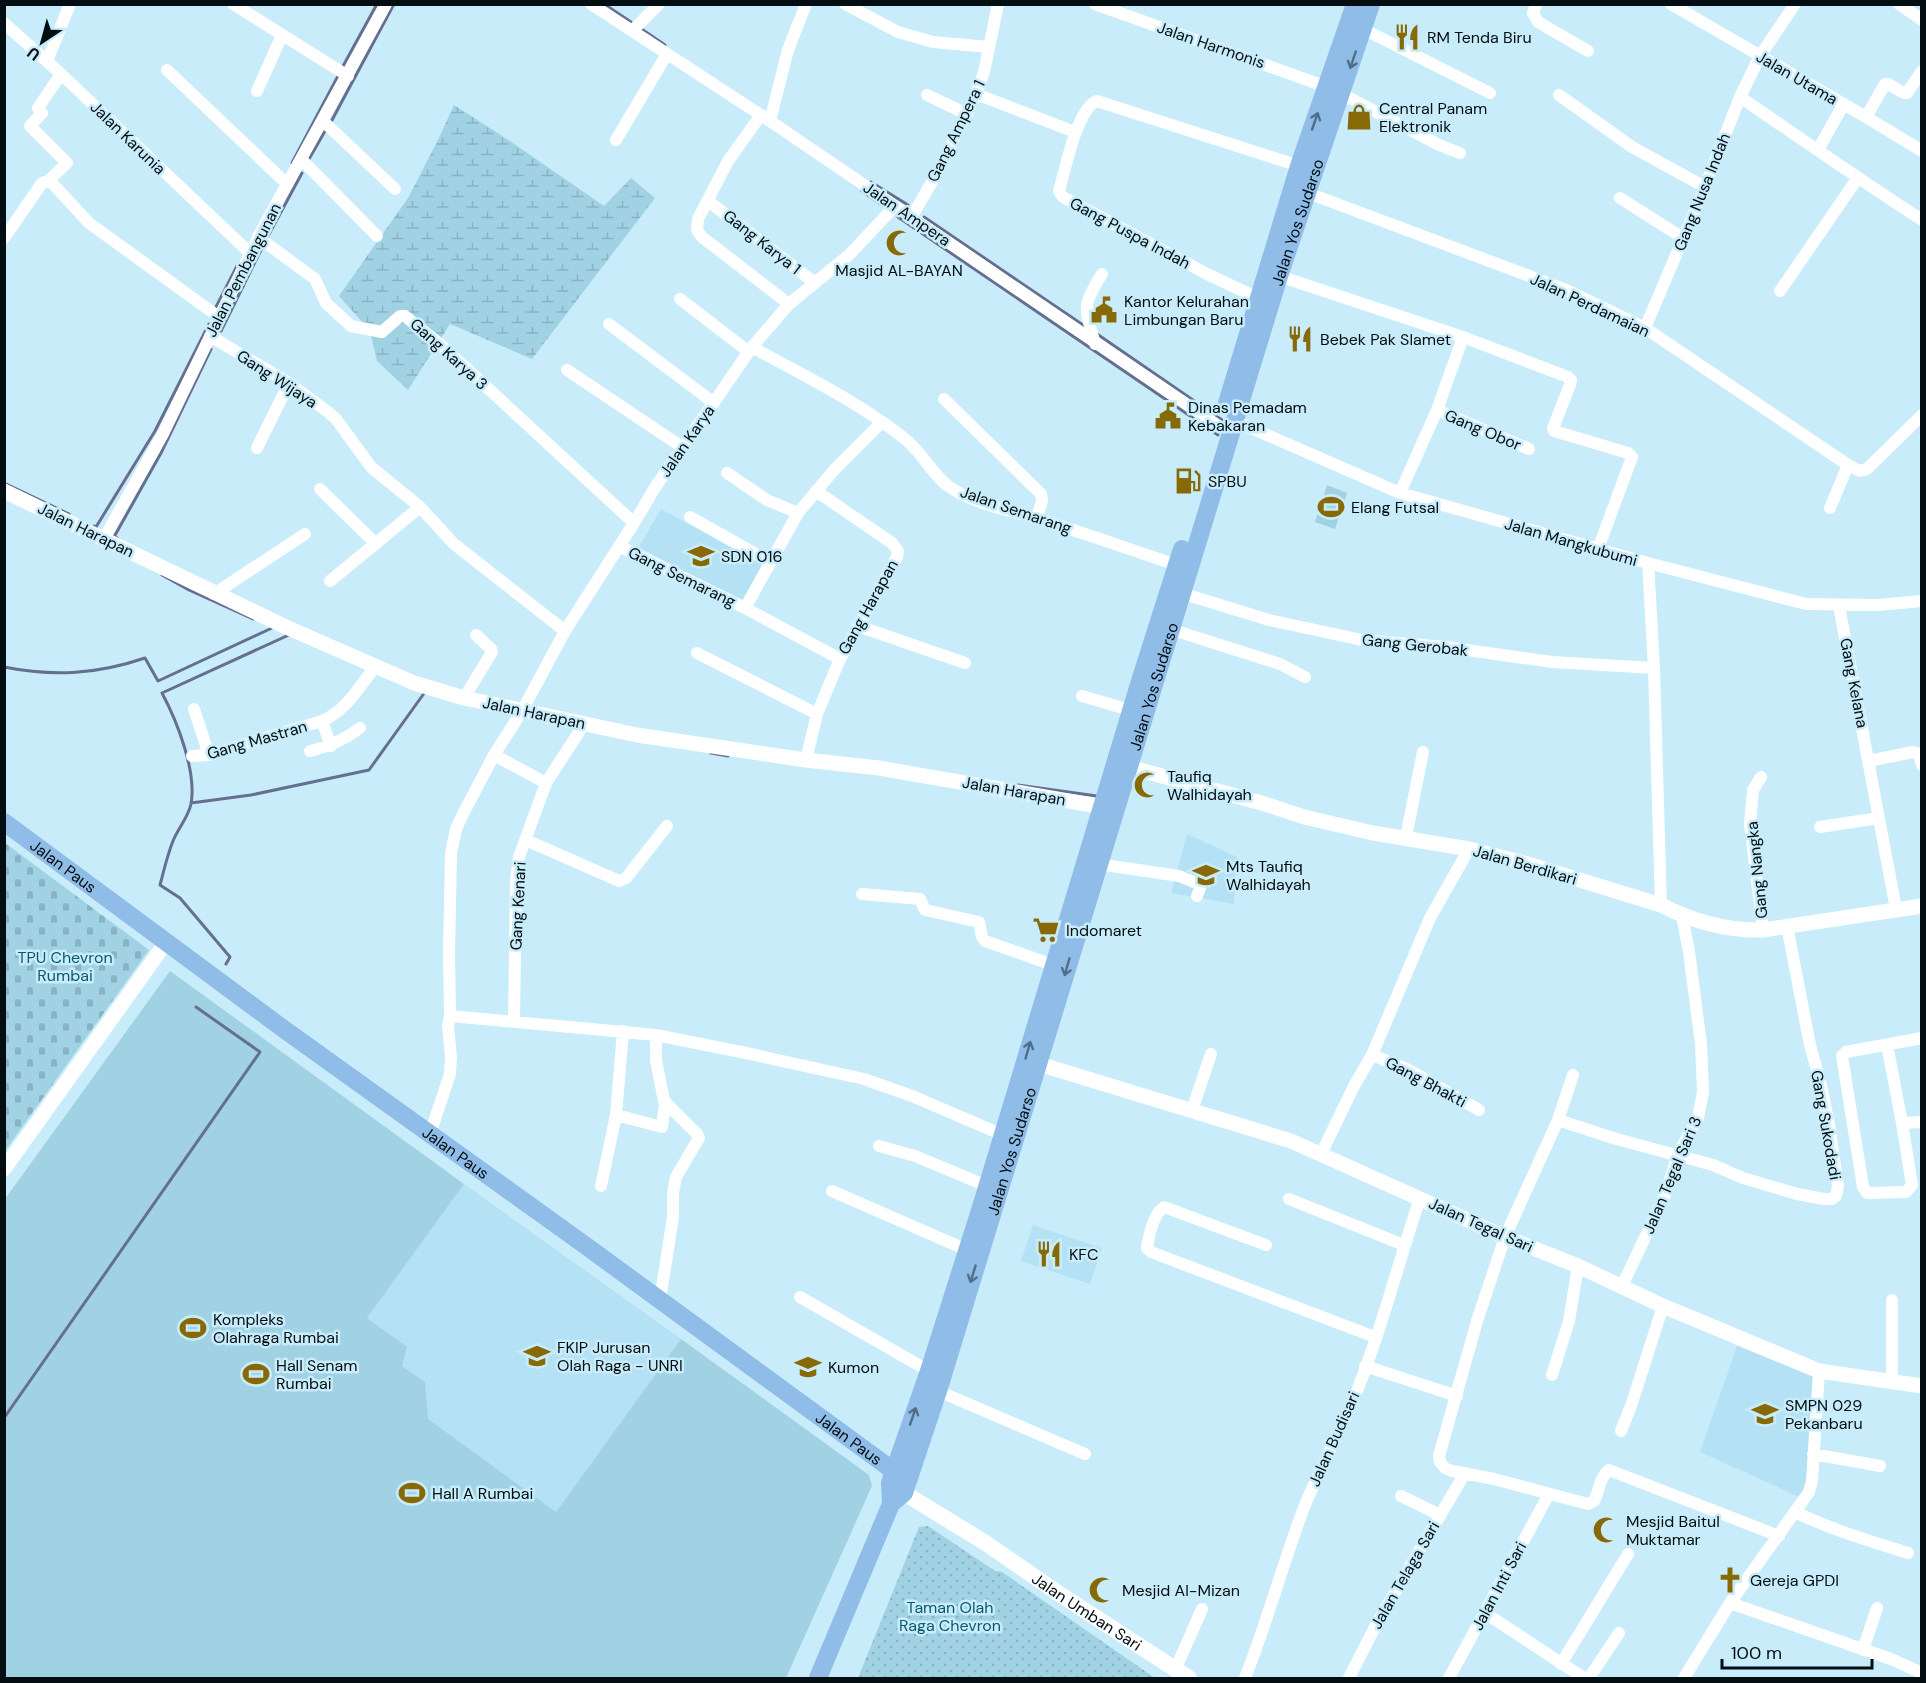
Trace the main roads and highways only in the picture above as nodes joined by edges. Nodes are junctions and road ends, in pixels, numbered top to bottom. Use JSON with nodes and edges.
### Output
{"nodes":[{"id":1,"x":1355,"y":4,"type":"edge"},
{"id":2,"x":1371,"y":4,"type":"edge"},
{"id":3,"x":1334,"y":90,"type":"junction"},
{"id":4,"x":1308,"y":159,"type":"junction"},
{"id":5,"x":1227,"y":424,"type":"junction"},
{"id":6,"x":1147,"y":684,"type":"junction"},
{"id":7,"x":4,"y":822,"type":"edge"},
{"id":8,"x":4,"y":834,"type":"edge"},
{"id":9,"x":164,"y":945,"type":"junction"},
{"id":10,"x":987,"y":1206,"type":"junction"},
{"id":11,"x":897,"y":1487,"type":"junction"},
{"id":12,"x":1182,"y":1674,"type":"edge"},
{"id":13,"x":818,"y":1678,"type":"edge"}],
"edges":[{"from":1,"to":3,"type":"main road","name":"Jalan Yos Sudarso"},
{"from":2,"to":3,"type":"main road","name":"Jalan Yos Sudarso","one_way":true},
{"from":3,"to":4,"type":"main road","name":"Jalan Yos Sudarso"},
{"from":4,"to":5,"type":"main road","name":"Jalan Yos Sudarso"},
{"from":4,"to":5,"type":"main road","name":"Jalan Yos Sudarso"},
{"from":5,"to":6,"type":"main road","name":"Jalan Yos Sudarso"},
{"from":5,"to":6,"type":"main road","name":"Jalan Yos Sudarso"},
{"from":6,"to":10,"type":"main road","name":"Jalan Yos Sudarso","one_way":true},
{"from":10,"to":6,"type":"main road","name":"Jalan Yos Sudarso","one_way":true},
{"from":7,"to":9,"type":"main road","name":"Jalan Paus"},
{"from":8,"to":9,"type":"main road","name":"Jalan Paus"},
{"from":9,"to":11,"type":"main road","name":"Jalan Paus"},
{"from":9,"to":11,"type":"main road","name":"Jalan Paus"},
{"from":11,"to":10,"type":"main road","name":"Jalan Yos Sudarso","one_way":true},
{"from":10,"to":11,"type":"main road","name":"Jalan Yos Sudarso","one_way":true},
{"from":11,"to":12,"type":"main road","name":"Jalan Umban Sari"},
{"from":11,"to":13,"type":"main road","name":"Jalan Yos Sudarso"}]}
